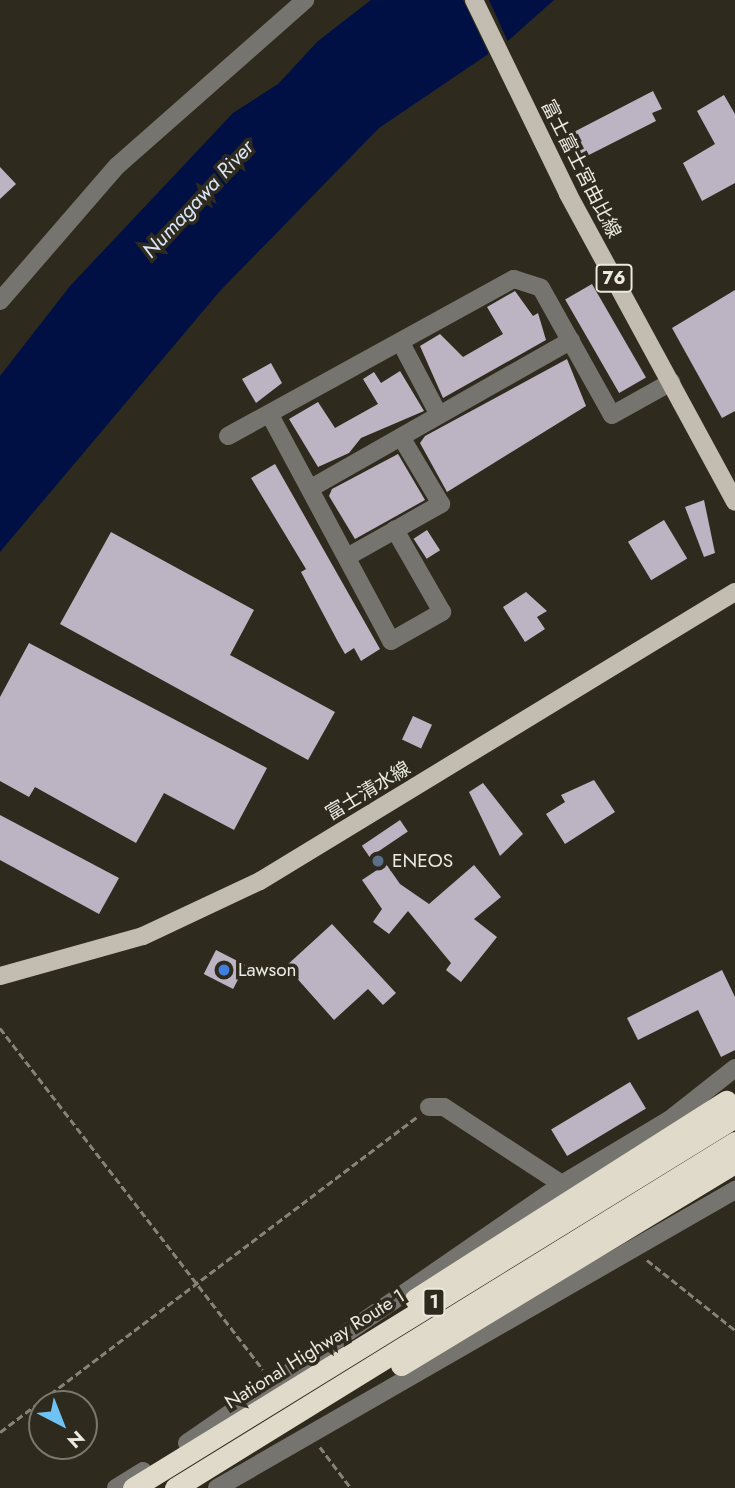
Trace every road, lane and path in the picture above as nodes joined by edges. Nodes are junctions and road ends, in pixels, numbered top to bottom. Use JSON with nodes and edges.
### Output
{"nodes":[{"id":1,"x":305,"y":0,"type":"edge"},
{"id":2,"x":474,"y":0,"type":"edge"},
{"id":3,"x":0,"y":301,"type":"edge"},
{"id":4,"x":571,"y":340,"type":"junction"},
{"id":5,"x":401,"y":343,"type":"junction"},
{"id":6,"x":671,"y":382,"type":"junction"},
{"id":7,"x":439,"y":415,"type":"junction"},
{"id":8,"x":271,"y":417,"type":"junction"},
{"id":9,"x":228,"y":436,"type":"dead end"},
{"id":10,"x":401,"y":438,"type":"junction"},
{"id":11,"x":311,"y":488,"type":"junction"},
{"id":12,"x":735,"y":502,"type":"edge"},
{"id":13,"x":395,"y":530,"type":"junction"},
{"id":14,"x":347,"y":557,"type":"junction"},
{"id":15,"x":735,"y":592,"type":"edge"},
{"id":16,"x":0,"y":976,"type":"edge"},
{"id":17,"x":0,"y":1028,"type":"edge"},
{"id":18,"x":735,"y":1068,"type":"edge"},
{"id":19,"x":429,"y":1107,"type":"joint"},
{"id":20,"x":731,"y":1109,"type":"edge"},
{"id":21,"x":735,"y":1142,"type":"edge"},
{"id":22,"x":735,"y":1163,"type":"edge"},
{"id":23,"x":565,"y":1186,"type":"junction"},
{"id":24,"x":735,"y":1190,"type":"edge"},
{"id":25,"x":626,"y":1243,"type":"junction"},
{"id":26,"x":194,"y":1283,"type":"junction"},
{"id":27,"x":735,"y":1330,"type":"edge"},
{"id":28,"x":274,"y":1384,"type":"junction"},
{"id":29,"x":0,"y":1432,"type":"edge"},
{"id":30,"x":309,"y":1433,"type":"junction"},
{"id":31,"x":254,"y":1440,"type":"junction"},
{"id":32,"x":116,"y":1488,"type":"edge"},
{"id":33,"x":133,"y":1488,"type":"edge"},
{"id":34,"x":175,"y":1488,"type":"edge"},
{"id":35,"x":217,"y":1488,"type":"edge"},
{"id":36,"x":351,"y":1488,"type":"edge"}],
"edges":[{"from":1,"to":3,"type":"street"},
{"from":2,"to":6,"type":"main road","name":"富士富士宮由比線","number":"76"},
{"from":4,"to":5,"type":"street"},
{"from":4,"to":6,"type":"street"},
{"from":4,"to":7,"type":"street"},
{"from":5,"to":7,"type":"street"},
{"from":5,"to":8,"type":"street"},
{"from":6,"to":12,"type":"main road","name":"富士富士宮由比線","number":"76"},
{"from":7,"to":10,"type":"street"},
{"from":8,"to":9,"type":"street"},
{"from":8,"to":11,"type":"street"},
{"from":10,"to":11,"type":"street"},
{"from":10,"to":13,"type":"street"},
{"from":11,"to":14,"type":"street"},
{"from":13,"to":14,"type":"street"},
{"from":13,"to":14,"type":"street"},
{"from":15,"to":16,"type":"main road","name":"富士清水線"},
{"from":17,"to":26,"type":"path"},
{"from":18,"to":23,"type":"street"},
{"from":19,"to":23,"type":"street"},
{"from":19,"to":26,"type":"path"},
{"from":20,"to":33,"type":"highway","name":"National Highway Route 1","number":"1","bridge":true},
{"from":21,"to":31,"type":"highway","number":"1","bridge":true},
{"from":22,"to":31,"type":"highway","number":"1","bridge":true},
{"from":23,"to":28,"type":"street"},
{"from":24,"to":25,"type":"street"},
{"from":25,"to":27,"type":"path"},
{"from":25,"to":30,"type":"street"},
{"from":26,"to":28,"type":"path"},
{"from":26,"to":29,"type":"path"},
{"from":28,"to":32,"type":"street"},
{"from":30,"to":35,"type":"street"},
{"from":30,"to":36,"type":"path"},
{"from":31,"to":34,"type":"highway","number":"1","bridge":true}]}
